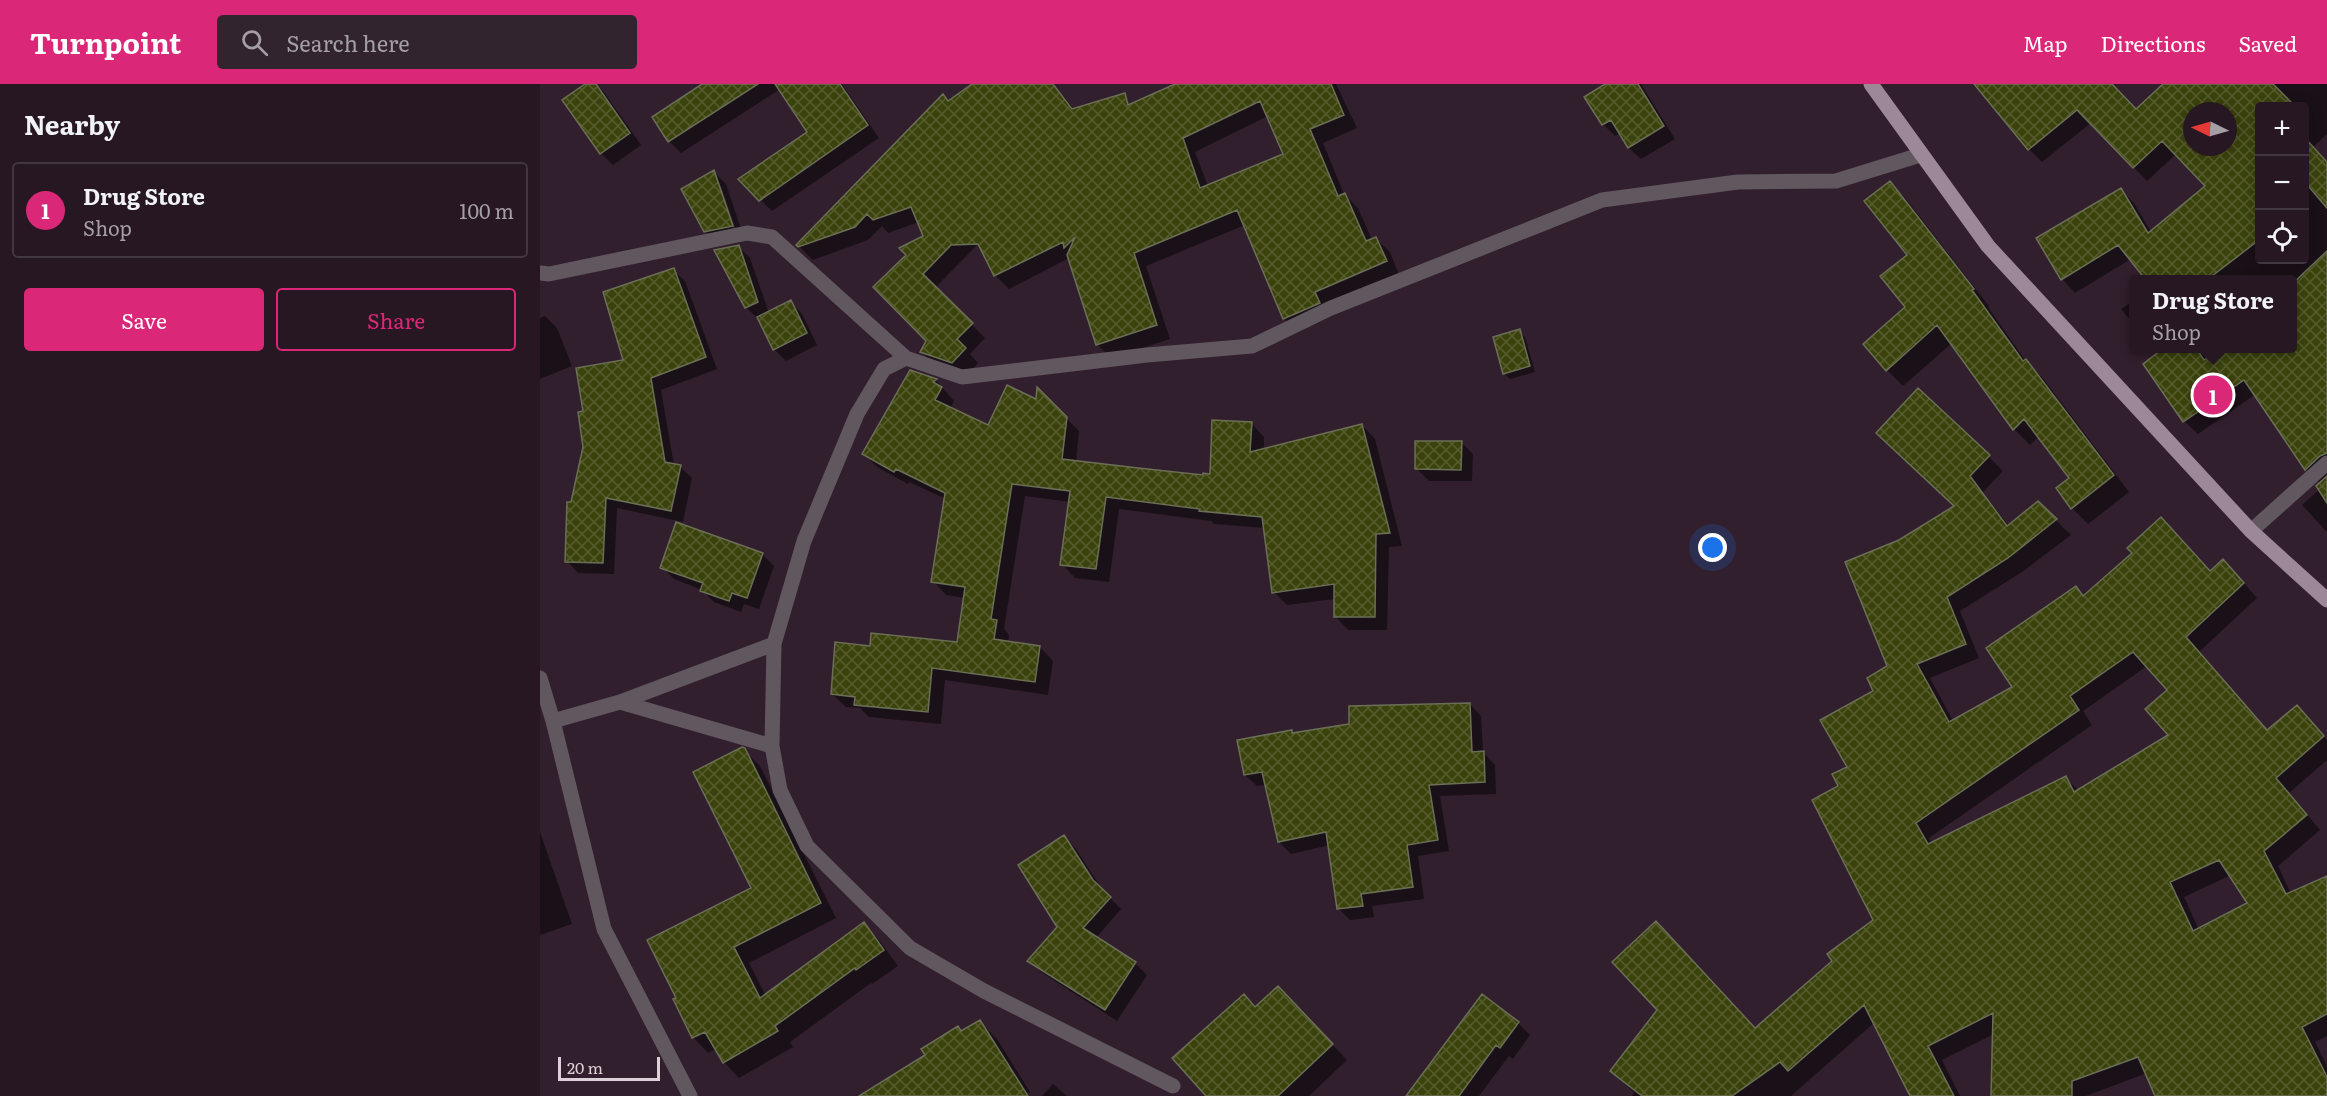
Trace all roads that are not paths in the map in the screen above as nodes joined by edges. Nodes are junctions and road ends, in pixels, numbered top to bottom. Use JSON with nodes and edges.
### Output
{"nodes":[{"id":1,"x":1871,"y":84,"type":"edge"},
{"id":2,"x":1920,"y":155,"type":"junction"},
{"id":3,"x":540,"y":273,"type":"edge"},
{"id":4,"x":906,"y":358,"type":"junction"},
{"id":5,"x":2327,"y":463,"type":"edge"},
{"id":6,"x":2251,"y":531,"type":"junction"},
{"id":7,"x":2327,"y":600,"type":"edge"},
{"id":8,"x":774,"y":644,"type":"junction"},
{"id":9,"x":540,"y":678,"type":"edge"},
{"id":10,"x":620,"y":702,"type":"junction"},
{"id":11,"x":553,"y":721,"type":"junction"},
{"id":12,"x":772,"y":746,"type":"junction"},
{"id":13,"x":1173,"y":1086,"type":"dead end"},
{"id":14,"x":690,"y":1096,"type":"edge"}],
"edges":[{"from":1,"to":2,"type":"main road"},
{"from":2,"to":4,"type":"street"},
{"from":2,"to":6,"type":"main road"},
{"from":3,"to":4,"type":"street"},
{"from":4,"to":8,"type":"street"},
{"from":5,"to":6,"type":"street"},
{"from":6,"to":7,"type":"main road"},
{"from":8,"to":10,"type":"street"},
{"from":8,"to":12,"type":"street"},
{"from":9,"to":11,"type":"street"},
{"from":10,"to":11,"type":"street"},
{"from":10,"to":12,"type":"street"},
{"from":11,"to":14,"type":"street"},
{"from":12,"to":13,"type":"street"}]}
